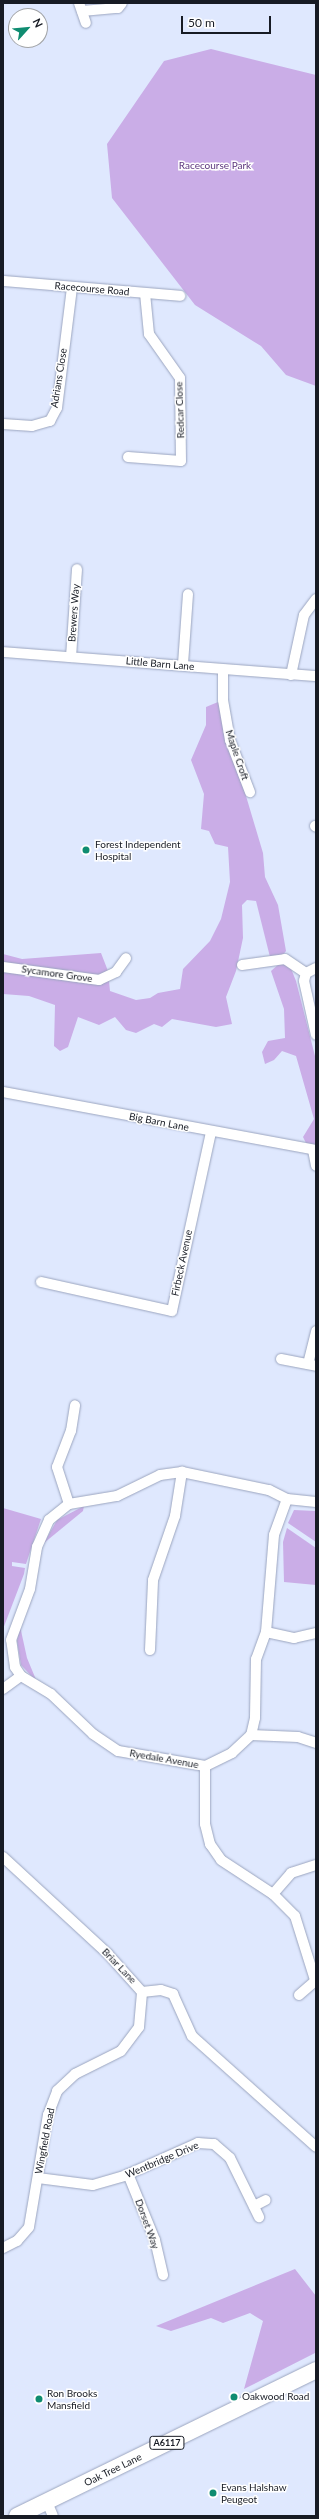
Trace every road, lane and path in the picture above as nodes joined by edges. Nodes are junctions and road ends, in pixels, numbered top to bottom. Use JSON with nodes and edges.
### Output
{"nodes":[{"id":1,"x":122,"y":3,"type":"edge"},
{"id":2,"x":81,"y":7,"type":"edge"},
{"id":3,"x":86,"y":23,"type":"dead end"},
{"id":4,"x":3,"y":281,"type":"edge"},
{"id":5,"x":72,"y":288,"type":"junction"},
{"id":6,"x":145,"y":293,"type":"junction"},
{"id":7,"x":180,"y":296,"type":"dead end"},
{"id":8,"x":3,"y":424,"type":"edge"},
{"id":9,"x":128,"y":457,"type":"dead end"},
{"id":10,"x":77,"y":569,"type":"dead end"},
{"id":11,"x":188,"y":594,"type":"dead end"},
{"id":12,"x":316,"y":599,"type":"edge"},
{"id":13,"x":3,"y":652,"type":"edge"},
{"id":14,"x":71,"y":657,"type":"junction"},
{"id":15,"x":183,"y":664,"type":"junction"},
{"id":16,"x":223,"y":671,"type":"junction"},
{"id":17,"x":291,"y":675,"type":"junction"},
{"id":18,"x":316,"y":676,"type":"edge"},
{"id":19,"x":250,"y":792,"type":"dead end"},
{"id":20,"x":126,"y":958,"type":"dead end"},
{"id":21,"x":242,"y":965,"type":"dead end"},
{"id":22,"x":3,"y":967,"type":"edge"},
{"id":23,"x":316,"y":968,"type":"edge"},
{"id":24,"x":306,"y":973,"type":"junction"},
{"id":25,"x":316,"y":1035,"type":"edge"},
{"id":26,"x":4,"y":1094,"type":"edge"},
{"id":27,"x":211,"y":1132,"type":"junction"},
{"id":28,"x":314,"y":1150,"type":"edge"},
{"id":29,"x":316,"y":1166,"type":"edge"},
{"id":30,"x":41,"y":1282,"type":"dead end"},
{"id":31,"x":316,"y":1331,"type":"edge"},
{"id":32,"x":281,"y":1359,"type":"dead end"},
{"id":33,"x":312,"y":1365,"type":"edge"},
{"id":34,"x":75,"y":1405,"type":"dead end"},
{"id":35,"x":182,"y":1472,"type":"junction"},
{"id":36,"x":287,"y":1499,"type":"junction"},
{"id":37,"x":316,"y":1502,"type":"edge"},
{"id":38,"x":69,"y":1504,"type":"junction"},
{"id":39,"x":266,"y":1632,"type":"junction"},
{"id":40,"x":316,"y":1633,"type":"edge"},
{"id":41,"x":150,"y":1650,"type":"dead end"},
{"id":42,"x":21,"y":1676,"type":"junction"},
{"id":43,"x":3,"y":1689,"type":"edge"},
{"id":44,"x":251,"y":1735,"type":"junction"},
{"id":45,"x":316,"y":1743,"type":"edge"},
{"id":46,"x":205,"y":1766,"type":"junction"},
{"id":47,"x":3,"y":1857,"type":"edge"},
{"id":48,"x":316,"y":1865,"type":"edge"},
{"id":49,"x":273,"y":1894,"type":"junction"},
{"id":50,"x":316,"y":1980,"type":"edge"},
{"id":51,"x":142,"y":1992,"type":"junction"},
{"id":52,"x":299,"y":1995,"type":"dead end"},
{"id":53,"x":316,"y":2146,"type":"edge"},
{"id":54,"x":128,"y":2174,"type":"junction"},
{"id":55,"x":38,"y":2178,"type":"junction"},
{"id":56,"x":266,"y":2200,"type":"dead end"},
{"id":57,"x":254,"y":2206,"type":"junction"},
{"id":58,"x":259,"y":2217,"type":"dead end"},
{"id":59,"x":3,"y":2248,"type":"edge"},
{"id":60,"x":163,"y":2275,"type":"dead end"},
{"id":61,"x":316,"y":2370,"type":"edge"},
{"id":62,"x":50,"y":2509,"type":"edge"},
{"id":63,"x":17,"y":2516,"type":"edge"}],
"edges":[{"from":1,"to":2,"type":"street"},
{"from":2,"to":3,"type":"street"},
{"from":4,"to":5,"type":"street","name":"Racecourse Road"},
{"from":5,"to":6,"type":"street","name":"Racecourse Road"},
{"from":5,"to":8,"type":"street","name":"Adrians Close"},
{"from":6,"to":7,"type":"street","name":"Racecourse Road"},
{"from":6,"to":9,"type":"street","name":"Redcar Close"},
{"from":10,"to":14,"type":"street","name":"Brewers Way"},
{"from":11,"to":15,"type":"street"},
{"from":12,"to":17,"type":"street"},
{"from":13,"to":14,"type":"street","name":"Little Barn Lane"},
{"from":14,"to":15,"type":"street","name":"Little Barn Lane"},
{"from":15,"to":16,"type":"street","name":"Little Barn Lane"},
{"from":16,"to":17,"type":"street","name":"Little Barn Lane"},
{"from":16,"to":19,"type":"street","name":"Maple Croft"},
{"from":17,"to":18,"type":"street","name":"Little Barn Lane"},
{"from":20,"to":22,"type":"street","name":"Sycamore Grove"},
{"from":21,"to":24,"type":"street"},
{"from":23,"to":24,"type":"street"},
{"from":24,"to":25,"type":"street"},
{"from":26,"to":27,"type":"street","name":"Big Barn Lane"},
{"from":27,"to":28,"type":"street","name":"Big Barn Lane"},
{"from":27,"to":30,"type":"street","name":"Firbeck Avenue"},
{"from":28,"to":29,"type":"street"},
{"from":31,"to":33,"type":"street"},
{"from":32,"to":33,"type":"street"},
{"from":34,"to":38,"type":"street"},
{"from":35,"to":36,"type":"street"},
{"from":35,"to":38,"type":"street"},
{"from":35,"to":41,"type":"street"},
{"from":36,"to":37,"type":"street"},
{"from":36,"to":39,"type":"street"},
{"from":38,"to":42,"type":"street"},
{"from":39,"to":40,"type":"street"},
{"from":39,"to":44,"type":"street"},
{"from":42,"to":43,"type":"street"},
{"from":42,"to":46,"type":"street","name":"Ryedale Avenue"},
{"from":44,"to":45,"type":"street"},
{"from":44,"to":46,"type":"street","name":"Ryedale Avenue"},
{"from":46,"to":49,"type":"street"},
{"from":47,"to":51,"type":"street","name":"Briar Lane"},
{"from":48,"to":49,"type":"street"},
{"from":49,"to":50,"type":"street"},
{"from":50,"to":52,"type":"street"},
{"from":51,"to":53,"type":"street","name":"Briar Lane"},
{"from":51,"to":55,"type":"street","name":"Wingfield Road"},
{"from":54,"to":55,"type":"street","name":"Wentbridge Drive"},
{"from":54,"to":57,"type":"street","name":"Wentbridge Drive"},
{"from":54,"to":60,"type":"street","name":"Dorset Way"},
{"from":55,"to":59,"type":"street","name":"Wingfield Road"},
{"from":56,"to":57,"type":"street"},
{"from":57,"to":58,"type":"street","name":"Wentbridge Drive"},
{"from":61,"to":62,"type":"main road","name":"Oak Tree Lane","number":"A6117"},
{"from":62,"to":63,"type":"main road","name":"Oak Tree Lane","number":"A6117"}]}
